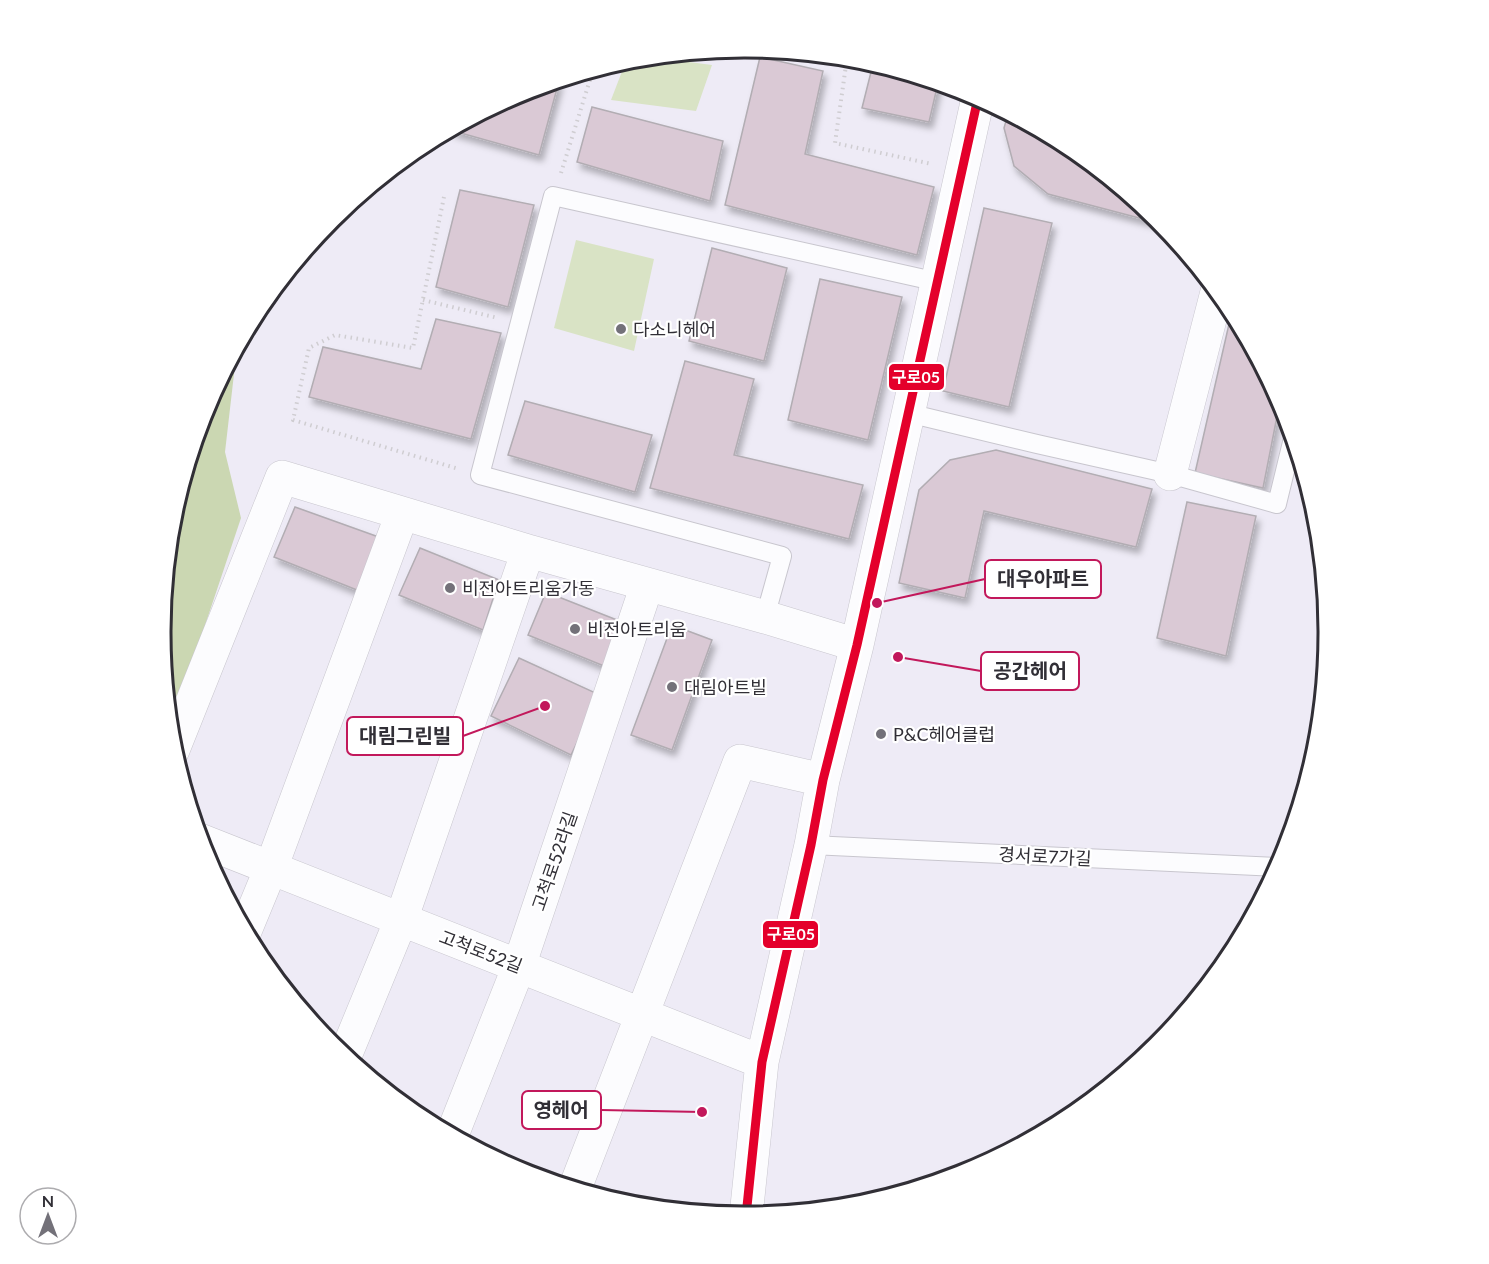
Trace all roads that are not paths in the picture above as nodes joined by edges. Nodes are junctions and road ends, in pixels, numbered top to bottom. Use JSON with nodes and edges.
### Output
{"nodes":[{"id":1,"x":976,"y":108,"type":"edge"},
{"id":2,"x":938,"y":282,"type":"junction"},
{"id":3,"x":1214,"y":303,"type":"edge"},
{"id":4,"x":908,"y":413,"type":"junction"},
{"id":5,"x":1289,"y":453,"type":"edge"},
{"id":6,"x":1170,"y":474,"type":"junction"},
{"id":7,"x":402,"y":514,"type":"junction"},
{"id":8,"x":528,"y":551,"type":"junction"},
{"id":9,"x":647,"y":585,"type":"junction"},
{"id":10,"x":765,"y":617,"type":"junction"},
{"id":11,"x":857,"y":645,"type":"junction"},
{"id":12,"x":180,"y":732,"type":"edge"},
{"id":13,"x":823,"y":780,"type":"junction"},
{"id":14,"x":811,"y":844,"type":"junction"},
{"id":15,"x":213,"y":845,"type":"edge"},
{"id":16,"x":1267,"y":866,"type":"edge"},
{"id":17,"x":271,"y":868,"type":"junction"},
{"id":18,"x":401,"y":920,"type":"junction"},
{"id":19,"x":249,"y":921,"type":"edge"},
{"id":20,"x":519,"y":966,"type":"junction"},
{"id":21,"x":643,"y":1014,"type":"junction"},
{"id":22,"x":349,"y":1047,"type":"edge"},
{"id":23,"x":762,"y":1062,"type":"junction"},
{"id":24,"x":455,"y":1127,"type":"edge"},
{"id":25,"x":578,"y":1180,"type":"edge"},
{"id":26,"x":748,"y":1206,"type":"edge"}],
"edges":[{"from":1,"to":2,"type":"street"},
{"from":2,"to":4,"type":"street"},
{"from":2,"to":10,"type":"lane"},
{"from":3,"to":6,"type":"street"},
{"from":4,"to":6,"type":"lane"},
{"from":4,"to":11,"type":"street"},
{"from":5,"to":6,"type":"lane"},
{"from":7,"to":8,"type":"street"},
{"from":7,"to":12,"type":"street"},
{"from":7,"to":17,"type":"street"},
{"from":8,"to":9,"type":"street"},
{"from":8,"to":18,"type":"street"},
{"from":9,"to":10,"type":"street"},
{"from":9,"to":20,"type":"street","name":"고척로52라길"},
{"from":10,"to":11,"type":"street"},
{"from":11,"to":13,"type":"street"},
{"from":13,"to":14,"type":"street"},
{"from":13,"to":21,"type":"street"},
{"from":14,"to":16,"type":"lane","name":"경서로7가길"},
{"from":14,"to":23,"type":"street"},
{"from":15,"to":17,"type":"street","name":"고척로52길"},
{"from":17,"to":18,"type":"street","name":"고척로52길"},
{"from":17,"to":19,"type":"street"},
{"from":18,"to":20,"type":"street","name":"고척로52길"},
{"from":18,"to":22,"type":"street"},
{"from":20,"to":21,"type":"street","name":"고척로52길"},
{"from":20,"to":24,"type":"street","name":"고척로52라길"},
{"from":21,"to":23,"type":"street","name":"고척로52길"},
{"from":21,"to":25,"type":"street"},
{"from":23,"to":26,"type":"street"}]}
